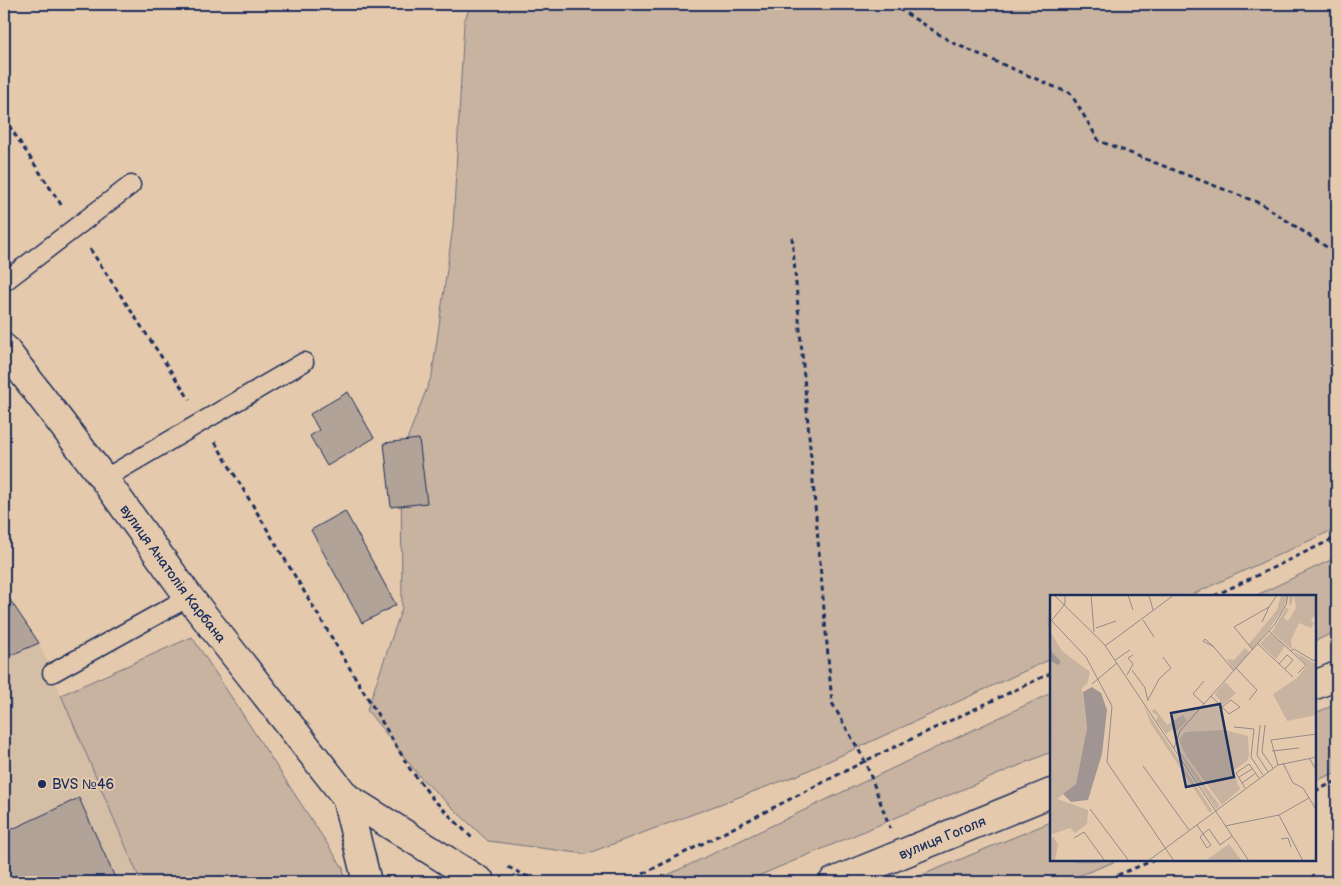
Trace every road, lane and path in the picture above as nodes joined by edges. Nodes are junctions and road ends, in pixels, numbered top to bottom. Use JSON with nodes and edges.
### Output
{"nodes":[{"id":1,"x":891,"y":4,"type":"edge"},
{"id":2,"x":4,"y":118,"type":"edge"},
{"id":3,"x":131,"y":185,"type":"dead end"},
{"id":4,"x":76,"y":227,"type":"junction"},
{"id":5,"x":792,"y":237,"type":"dead end"},
{"id":6,"x":1337,"y":252,"type":"edge"},
{"id":7,"x":4,"y":282,"type":"edge"},
{"id":8,"x":4,"y":348,"type":"edge"},
{"id":9,"x":304,"y":362,"type":"dead end"},
{"id":10,"x":203,"y":421,"type":"junction"},
{"id":11,"x":104,"y":479,"type":"junction"},
{"id":12,"x":1337,"y":537,"type":"edge"},
{"id":13,"x":1216,"y":595,"type":"edge"},
{"id":14,"x":189,"y":597,"type":"junction"},
{"id":15,"x":1050,"y":673,"type":"edge"},
{"id":16,"x":52,"y":674,"type":"dead end"},
{"id":17,"x":1337,"y":676,"type":"edge"},
{"id":18,"x":1316,"y":685,"type":"edge"},
{"id":19,"x":865,"y":761,"type":"junction"},
{"id":20,"x":1337,"y":781,"type":"edge"},
{"id":21,"x":1316,"y":791,"type":"edge"},
{"id":22,"x":1050,"y":793,"type":"edge"},
{"id":23,"x":346,"y":797,"type":"junction"},
{"id":24,"x":477,"y":843,"type":"dead end"},
{"id":25,"x":900,"y":855,"type":"junction"},
{"id":26,"x":1152,"y":861,"type":"edge"},
{"id":27,"x":505,"y":865,"type":"dead end"},
{"id":28,"x":367,"y":882,"type":"edge"},
{"id":29,"x":481,"y":882,"type":"edge"},
{"id":30,"x":544,"y":882,"type":"edge"},
{"id":31,"x":627,"y":882,"type":"edge"},
{"id":32,"x":833,"y":882,"type":"edge"},
{"id":33,"x":1101,"y":882,"type":"edge"}],
"edges":[{"from":1,"to":6,"type":"path"},
{"from":2,"to":4,"type":"path"},
{"from":3,"to":4,"type":"lane"},
{"from":4,"to":7,"type":"lane"},
{"from":4,"to":10,"type":"path"},
{"from":5,"to":19,"type":"path"},
{"from":8,"to":11,"type":"street","name":"вулиця Анатолія Карбана"},
{"from":9,"to":10,"type":"lane"},
{"from":10,"to":11,"type":"lane"},
{"from":10,"to":24,"type":"path"},
{"from":11,"to":14,"type":"street","name":"вулиця Анатолія Карбана"},
{"from":12,"to":13,"type":"path"},
{"from":14,"to":16,"type":"lane"},
{"from":14,"to":23,"type":"street","name":"вулиця Анатолія Карбана"},
{"from":15,"to":19,"type":"path"},
{"from":17,"to":18,"type":"street"},
{"from":19,"to":25,"type":"path"},
{"from":19,"to":31,"type":"path"},
{"from":20,"to":21,"type":"path"},
{"from":22,"to":25,"type":"street","name":"вулиця Гоголя"},
{"from":23,"to":28,"type":"street"},
{"from":23,"to":29,"type":"street"},
{"from":25,"to":32,"type":"street","name":"вулиця Гоголя"},
{"from":26,"to":33,"type":"path"},
{"from":27,"to":30,"type":"path"}]}
